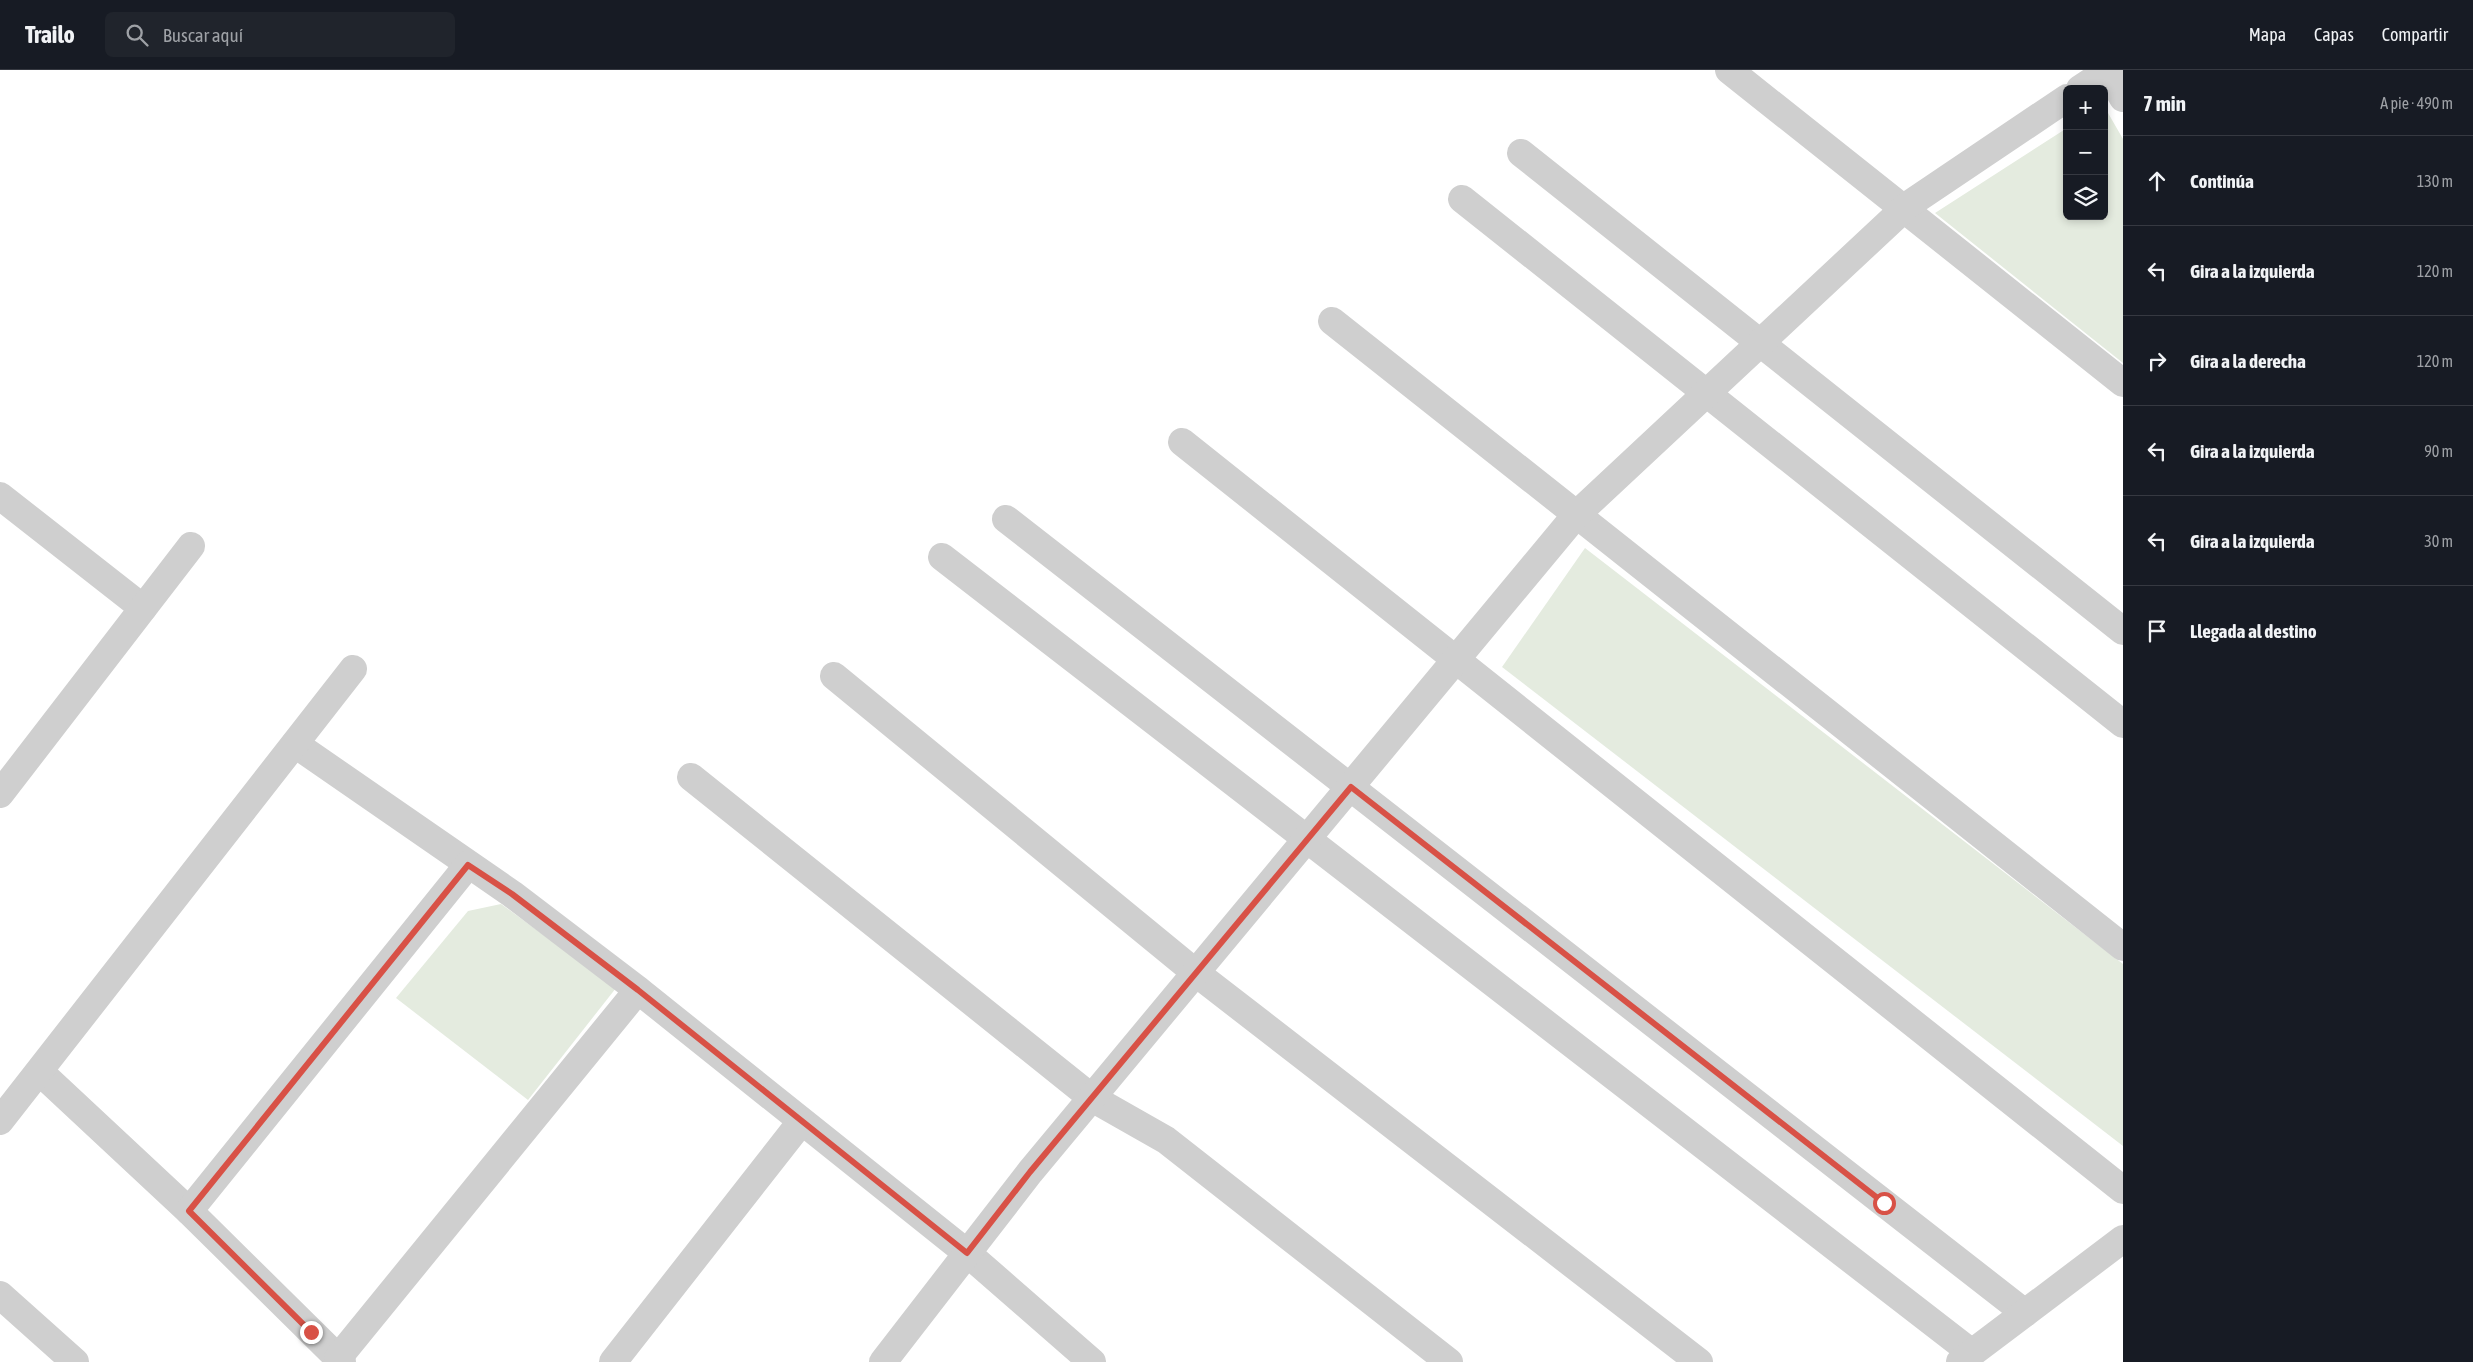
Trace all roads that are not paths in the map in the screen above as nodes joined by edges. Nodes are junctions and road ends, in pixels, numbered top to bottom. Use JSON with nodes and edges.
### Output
{"nodes":[{"id":1,"x":1729,"y":70,"type":"edge"},
{"id":2,"x":2107,"y":70,"type":"edge"},
{"id":3,"x":2086,"y":85,"type":"edge"},
{"id":4,"x":2123,"y":98,"type":"edge"},
{"id":5,"x":2063,"y":101,"type":"edge"},
{"id":6,"x":1521,"y":153,"type":"dead end"},
{"id":7,"x":1462,"y":199,"type":"dead end"},
{"id":8,"x":1903,"y":210,"type":"junction"},
{"id":9,"x":1332,"y":321,"type":"dead end"},
{"id":10,"x":1760,"y":344,"type":"junction"},
{"id":11,"x":2123,"y":383,"type":"edge"},
{"id":12,"x":1707,"y":394,"type":"junction"},
{"id":13,"x":1182,"y":442,"type":"dead end"},
{"id":14,"x":1,"y":498,"type":"edge"},
{"id":15,"x":1576,"y":515,"type":"junction"},
{"id":16,"x":1006,"y":519,"type":"dead end"},
{"id":17,"x":191,"y":546,"type":"dead end"},
{"id":18,"x":942,"y":557,"type":"dead end"},
{"id":19,"x":143,"y":608,"type":"junction"},
{"id":20,"x":2123,"y":631,"type":"edge"},
{"id":21,"x":1456,"y":661,"type":"junction"},
{"id":22,"x":353,"y":669,"type":"dead end"},
{"id":23,"x":834,"y":676,"type":"dead end"},
{"id":24,"x":2123,"y":724,"type":"edge"},
{"id":25,"x":295,"y":744,"type":"junction"},
{"id":26,"x":691,"y":777,"type":"dead end"},
{"id":27,"x":1351,"y":787,"type":"junction"},
{"id":28,"x":0,"y":794,"type":"edge"},
{"id":29,"x":1307,"y":840,"type":"junction"},
{"id":30,"x":468,"y":865,"type":"junction"},
{"id":31,"x":2123,"y":947,"type":"edge"},
{"id":32,"x":1196,"y":972,"type":"junction"},
{"id":33,"x":638,"y":990,"type":"junction"},
{"id":34,"x":40,"y":1072,"type":"junction"},
{"id":35,"x":1092,"y":1098,"type":"junction"},
{"id":36,"x":0,"y":1121,"type":"edge"},
{"id":37,"x":801,"y":1122,"type":"junction"},
{"id":38,"x":2123,"y":1190,"type":"edge"},
{"id":39,"x":189,"y":1211,"type":"junction"},
{"id":40,"x":2123,"y":1239,"type":"edge"},
{"id":41,"x":967,"y":1253,"type":"junction"},
{"id":42,"x":0,"y":1295,"type":"edge"},
{"id":43,"x":2025,"y":1313,"type":"junction"},
{"id":44,"x":1966,"y":1358,"type":"edge"},
{"id":45,"x":340,"y":1360,"type":"edge"},
{"id":46,"x":75,"y":1362,"type":"edge"},
{"id":47,"x":613,"y":1362,"type":"edge"},
{"id":48,"x":883,"y":1362,"type":"edge"},
{"id":49,"x":1092,"y":1362,"type":"edge"},
{"id":50,"x":1449,"y":1362,"type":"edge"},
{"id":51,"x":1699,"y":1362,"type":"edge"}],
"edges":[{"from":1,"to":8,"type":"street"},
{"from":2,"to":3,"type":"street"},
{"from":2,"to":4,"type":"street"},
{"from":5,"to":8,"type":"street"},
{"from":6,"to":10,"type":"street"},
{"from":7,"to":12,"type":"street"},
{"from":8,"to":10,"type":"street"},
{"from":8,"to":11,"type":"street"},
{"from":9,"to":15,"type":"street"},
{"from":10,"to":12,"type":"street"},
{"from":10,"to":20,"type":"street"},
{"from":12,"to":15,"type":"street"},
{"from":12,"to":24,"type":"street"},
{"from":13,"to":21,"type":"street"},
{"from":14,"to":19,"type":"street"},
{"from":15,"to":21,"type":"street"},
{"from":15,"to":31,"type":"street"},
{"from":16,"to":27,"type":"street"},
{"from":17,"to":19,"type":"street"},
{"from":18,"to":29,"type":"street"},
{"from":19,"to":28,"type":"street"},
{"from":21,"to":27,"type":"street"},
{"from":21,"to":38,"type":"street"},
{"from":22,"to":25,"type":"street"},
{"from":23,"to":32,"type":"street"},
{"from":25,"to":30,"type":"street"},
{"from":25,"to":34,"type":"street"},
{"from":26,"to":35,"type":"street"},
{"from":27,"to":29,"type":"street"},
{"from":27,"to":43,"type":"street"},
{"from":29,"to":32,"type":"street"},
{"from":29,"to":44,"type":"street"},
{"from":30,"to":33,"type":"street"},
{"from":30,"to":39,"type":"street"},
{"from":32,"to":35,"type":"street"},
{"from":32,"to":51,"type":"street"},
{"from":33,"to":37,"type":"street"},
{"from":33,"to":45,"type":"street"},
{"from":34,"to":36,"type":"street"},
{"from":34,"to":39,"type":"street"},
{"from":35,"to":41,"type":"street"},
{"from":35,"to":50,"type":"street"},
{"from":37,"to":41,"type":"street"},
{"from":37,"to":47,"type":"street"},
{"from":39,"to":45,"type":"street"},
{"from":40,"to":43,"type":"street"},
{"from":41,"to":48,"type":"street"},
{"from":41,"to":49,"type":"street"},
{"from":42,"to":46,"type":"street"},
{"from":43,"to":44,"type":"street"}]}
